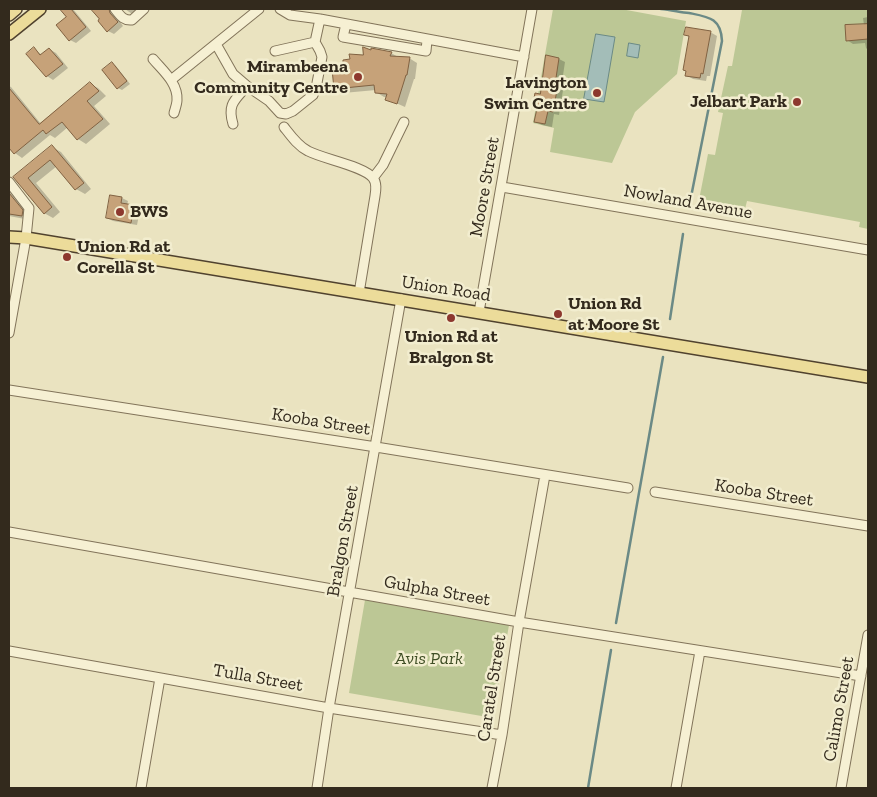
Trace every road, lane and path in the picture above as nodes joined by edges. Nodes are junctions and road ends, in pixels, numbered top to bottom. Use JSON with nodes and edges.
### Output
{"nodes":[{"id":1,"x":16,"y":9,"type":"edge"},
{"id":2,"x":40,"y":9,"type":"edge"},
{"id":3,"x":115,"y":9,"type":"edge"},
{"id":4,"x":144,"y":9,"type":"edge"},
{"id":5,"x":259,"y":9,"type":"edge"},
{"id":6,"x":280,"y":9,"type":"edge"},
{"id":7,"x":532,"y":9,"type":"edge"},
{"id":8,"x":9,"y":15,"type":"edge"},
{"id":9,"x":320,"y":19,"type":"junction"},
{"id":10,"x":9,"y":34,"type":"edge"},
{"id":11,"x":315,"y":42,"type":"junction"},
{"id":12,"x":216,"y":44,"type":"junction"},
{"id":13,"x":274,"y":51,"type":"dead end"},
{"id":14,"x":524,"y":57,"type":"junction"},
{"id":15,"x":153,"y":59,"type":"dead end"},
{"id":16,"x":171,"y":80,"type":"junction"},
{"id":17,"x":247,"y":86,"type":"junction"},
{"id":18,"x":174,"y":113,"type":"dead end"},
{"id":19,"x":404,"y":122,"type":"dead end"},
{"id":20,"x":233,"y":124,"type":"dead end"},
{"id":21,"x":284,"y":127,"type":"dead end"},
{"id":22,"x":373,"y":178,"type":"junction"},
{"id":23,"x":9,"y":182,"type":"edge"},
{"id":24,"x":502,"y":187,"type":"junction"},
{"id":25,"x":15,"y":236,"type":"edge"},
{"id":26,"x":868,"y":250,"type":"edge"},
{"id":27,"x":359,"y":292,"type":"junction"},
{"id":28,"x":401,"y":299,"type":"junction"},
{"id":29,"x":479,"y":312,"type":"junction"},
{"id":30,"x":9,"y":333,"type":"edge"},
{"id":31,"x":868,"y":376,"type":"edge"},
{"id":32,"x":9,"y":390,"type":"edge"},
{"id":33,"x":376,"y":446,"type":"junction"},
{"id":34,"x":545,"y":475,"type":"junction"},
{"id":35,"x":628,"y":488,"type":"dead end"},
{"id":36,"x":655,"y":492,"type":"dead end"},
{"id":37,"x":868,"y":526,"type":"edge"},
{"id":38,"x":9,"y":532,"type":"edge"},
{"id":39,"x":351,"y":592,"type":"junction"},
{"id":40,"x":519,"y":622,"type":"junction"},
{"id":41,"x":868,"y":635,"type":"edge"},
{"id":42,"x":9,"y":651,"type":"edge"},
{"id":43,"x":700,"y":651,"type":"junction"},
{"id":44,"x":861,"y":676,"type":"junction"},
{"id":45,"x":160,"y":678,"type":"junction"},
{"id":46,"x":330,"y":708,"type":"junction"},
{"id":47,"x":502,"y":735,"type":"junction"},
{"id":48,"x":141,"y":788,"type":"edge"},
{"id":49,"x":316,"y":788,"type":"edge"},
{"id":50,"x":492,"y":788,"type":"edge"},
{"id":51,"x":676,"y":788,"type":"edge"},
{"id":52,"x":841,"y":788,"type":"edge"}],
"edges":[{"from":1,"to":8,"type":"main road"},
{"from":2,"to":10,"type":"main road"},
{"from":3,"to":4,"type":"street"},
{"from":5,"to":12,"type":"street"},
{"from":6,"to":9,"type":"street"},
{"from":7,"to":14,"type":"street","name":"Moore Street"},
{"from":9,"to":11,"type":"street"},
{"from":9,"to":14,"type":"street"},
{"from":11,"to":13,"type":"street"},
{"from":11,"to":17,"type":"street"},
{"from":12,"to":16,"type":"street"},
{"from":12,"to":17,"type":"street"},
{"from":14,"to":24,"type":"street","name":"Moore Street"},
{"from":15,"to":16,"type":"street"},
{"from":16,"to":18,"type":"street"},
{"from":17,"to":20,"type":"street"},
{"from":19,"to":22,"type":"street"},
{"from":21,"to":22,"type":"street"},
{"from":22,"to":27,"type":"street"},
{"from":23,"to":25,"type":"street"},
{"from":24,"to":26,"type":"street","name":"Nowland Avenue"},
{"from":24,"to":29,"type":"street","name":"Moore Street"},
{"from":25,"to":27,"type":"main road","name":"Union Road"},
{"from":25,"to":30,"type":"street"},
{"from":27,"to":28,"type":"main road","name":"Union Road"},
{"from":28,"to":29,"type":"main road","name":"Union Road"},
{"from":28,"to":33,"type":"street","name":"Bralgon Street"},
{"from":29,"to":31,"type":"main road","name":"Union Road"},
{"from":32,"to":33,"type":"street","name":"Kooba Street"},
{"from":33,"to":34,"type":"street","name":"Kooba Street"},
{"from":33,"to":39,"type":"street","name":"Bralgon Street"},
{"from":34,"to":35,"type":"street","name":"Kooba Street"},
{"from":34,"to":40,"type":"street","name":"Caratel Street"},
{"from":36,"to":37,"type":"street","name":"Kooba Street"},
{"from":38,"to":39,"type":"street","name":"Gulpha Street"},
{"from":39,"to":40,"type":"street","name":"Gulpha Street"},
{"from":39,"to":46,"type":"street","name":"Bralgon Street"},
{"from":40,"to":43,"type":"street","name":"Gulpha Street"},
{"from":40,"to":47,"type":"street","name":"Caratel Street"},
{"from":41,"to":44,"type":"street","name":"Calimo Street"},
{"from":42,"to":45,"type":"street","name":"Tulla Street"},
{"from":43,"to":44,"type":"street","name":"Gulpha Street"},
{"from":43,"to":51,"type":"street"},
{"from":44,"to":52,"type":"street","name":"Calimo Street"},
{"from":45,"to":46,"type":"street","name":"Tulla Street"},
{"from":45,"to":48,"type":"street"},
{"from":46,"to":47,"type":"street","name":"Tulla Street"},
{"from":46,"to":49,"type":"street","name":"Bralgon Street"},
{"from":47,"to":50,"type":"street","name":"Caratel Street"}]}
